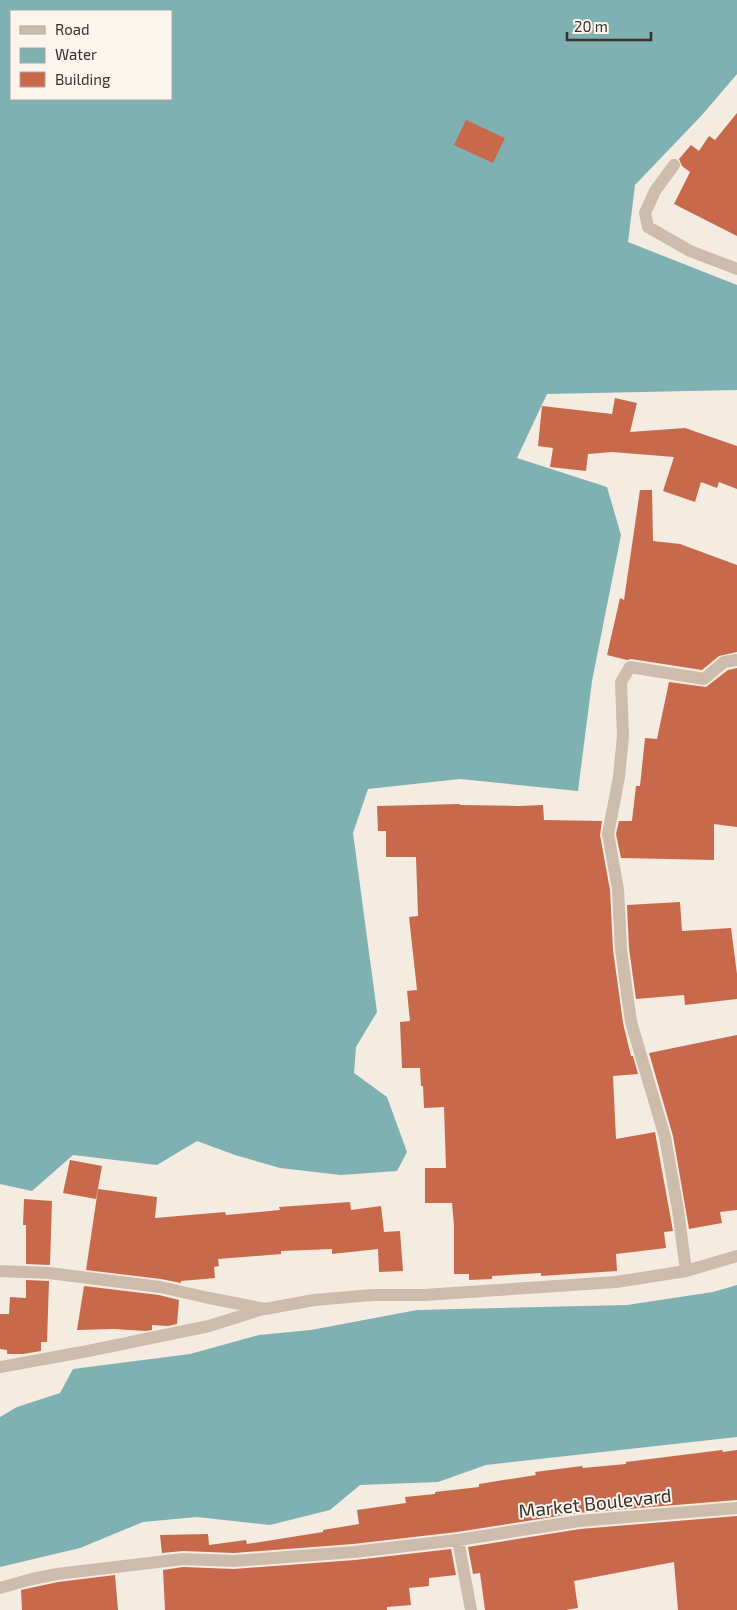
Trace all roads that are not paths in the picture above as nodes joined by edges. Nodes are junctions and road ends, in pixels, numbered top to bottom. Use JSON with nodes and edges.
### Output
{"nodes":[{"id":1,"x":674,"y":165,"type":"dead end"},
{"id":2,"x":737,"y":269,"type":"edge"},
{"id":3,"x":737,"y":660,"type":"edge"},
{"id":4,"x":737,"y":1256,"type":"edge"},
{"id":5,"x":0,"y":1271,"type":"edge"},
{"id":6,"x":686,"y":1271,"type":"junction"},
{"id":7,"x":266,"y":1309,"type":"junction"},
{"id":8,"x":0,"y":1367,"type":"edge"},
{"id":9,"x":737,"y":1508,"type":"edge"},
{"id":10,"x":458,"y":1540,"type":"junction"},
{"id":11,"x":0,"y":1588,"type":"edge"},
{"id":12,"x":471,"y":1610,"type":"edge"}],
"edges":[{"from":1,"to":2,"type":"street"},
{"from":3,"to":6,"type":"street"},
{"from":4,"to":6,"type":"street"},
{"from":5,"to":7,"type":"street"},
{"from":6,"to":7,"type":"street"},
{"from":7,"to":8,"type":"street"},
{"from":9,"to":10,"type":"street","name":"Market Boulevard"},
{"from":10,"to":11,"type":"street","name":"Market Boulevard"},
{"from":10,"to":12,"type":"street"}]}
